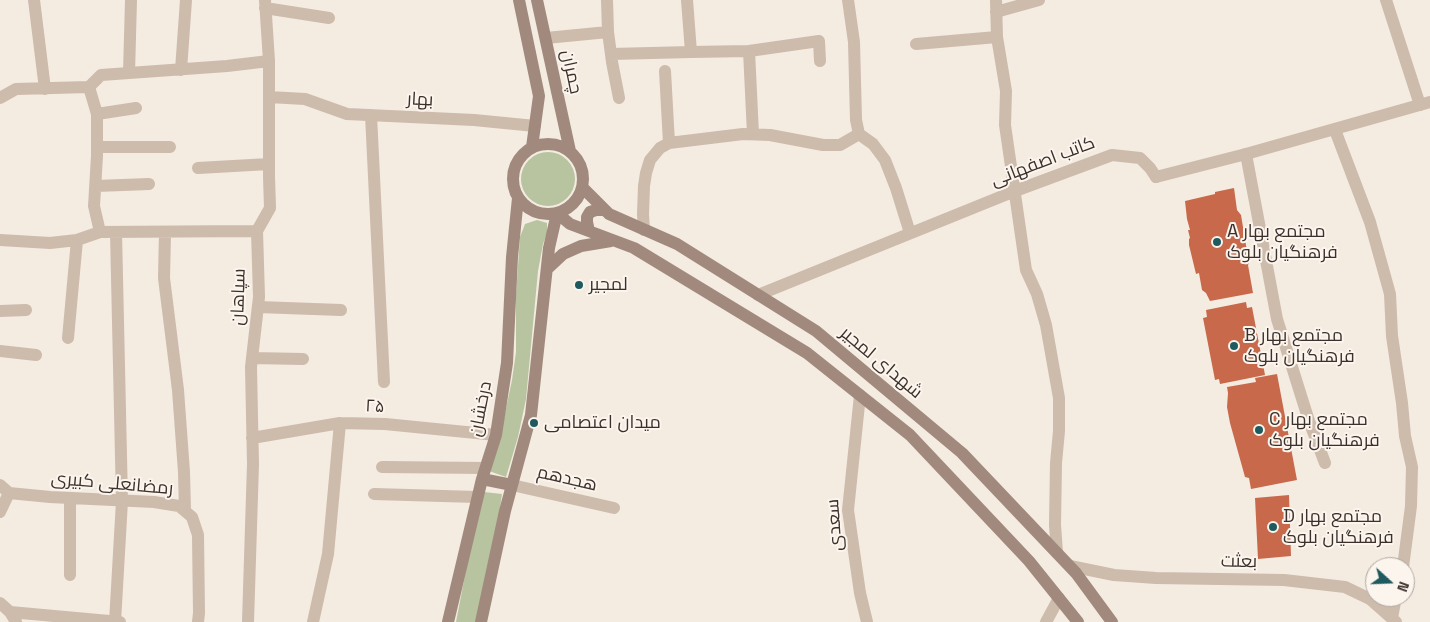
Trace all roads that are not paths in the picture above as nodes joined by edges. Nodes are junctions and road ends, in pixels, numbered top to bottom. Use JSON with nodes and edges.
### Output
{"nodes":[{"id":1,"x":34,"y":0,"type":"edge"},
{"id":2,"x":131,"y":0,"type":"edge"},
{"id":3,"x":186,"y":0,"type":"edge"},
{"id":4,"x":520,"y":0,"type":"edge"},
{"id":5,"x":537,"y":0,"type":"edge"},
{"id":6,"x":606,"y":0,"type":"edge"},
{"id":7,"x":688,"y":0,"type":"edge"},
{"id":8,"x":848,"y":0,"type":"edge"},
{"id":9,"x":1039,"y":0,"type":"edge"},
{"id":10,"x":1386,"y":0,"type":"edge"},
{"id":11,"x":265,"y":4,"type":"edge"},
{"id":12,"x":996,"y":6,"type":"edge"},
{"id":13,"x":328,"y":18,"type":"dead end"},
{"id":14,"x":608,"y":32,"type":"junction"},
{"id":15,"x":997,"y":37,"type":"junction"},
{"id":16,"x":546,"y":38,"type":"junction"},
{"id":17,"x":916,"y":44,"type":"dead end"},
{"id":18,"x":748,"y":51,"type":"junction"},
{"id":19,"x":691,"y":52,"type":"junction"},
{"id":20,"x":611,"y":54,"type":"junction"},
{"id":21,"x":269,"y":61,"type":"junction"},
{"id":22,"x":820,"y":61,"type":"dead end"},
{"id":23,"x":181,"y":70,"type":"junction"},
{"id":24,"x":665,"y":71,"type":"dead end"},
{"id":25,"x":129,"y":73,"type":"junction"},
{"id":26,"x":89,"y":87,"type":"junction"},
{"id":27,"x":45,"y":89,"type":"junction"},
{"id":28,"x":0,"y":98,"type":"edge"},
{"id":29,"x":269,"y":98,"type":"junction"},
{"id":30,"x":619,"y":98,"type":"dead end"},
{"id":31,"x":1425,"y":104,"type":"edge"},
{"id":32,"x":136,"y":108,"type":"dead end"},
{"id":33,"x":97,"y":114,"type":"junction"},
{"id":34,"x":371,"y":115,"type":"junction"},
{"id":35,"x":535,"y":126,"type":"junction"},
{"id":36,"x":1335,"y":130,"type":"junction"},
{"id":37,"x":753,"y":134,"type":"junction"},
{"id":38,"x":859,"y":134,"type":"junction"},
{"id":39,"x":669,"y":143,"type":"junction"},
{"id":40,"x":98,"y":147,"type":"junction"},
{"id":41,"x":170,"y":147,"type":"dead end"},
{"id":42,"x":532,"y":147,"type":"junction"},
{"id":43,"x":570,"y":151,"type":"junction"},
{"id":44,"x":1246,"y":154,"type":"junction"},
{"id":45,"x":269,"y":164,"type":"junction"},
{"id":46,"x":198,"y":168,"type":"dead end"},
{"id":47,"x":149,"y":184,"type":"dead end"},
{"id":48,"x":96,"y":186,"type":"junction"},
{"id":49,"x":582,"y":187,"type":"junction"},
{"id":50,"x":1015,"y":191,"type":"junction"},
{"id":51,"x":518,"y":198,"type":"junction"},
{"id":52,"x":605,"y":210,"type":"junction"},
{"id":53,"x":557,"y":213,"type":"junction"},
{"id":54,"x":644,"y":230,"type":"junction"},
{"id":55,"x":589,"y":231,"type":"junction"},
{"id":56,"x":100,"y":232,"type":"junction"},
{"id":57,"x":116,"y":232,"type":"junction"},
{"id":58,"x":257,"y":232,"type":"junction"},
{"id":59,"x":165,"y":233,"type":"junction"},
{"id":60,"x":910,"y":233,"type":"junction"},
{"id":61,"x":0,"y":240,"type":"edge"},
{"id":62,"x":77,"y":240,"type":"junction"},
{"id":63,"x":614,"y":241,"type":"junction"},
{"id":64,"x":547,"y":269,"type":"junction"},
{"id":65,"x":758,"y":295,"type":"junction"},
{"id":66,"x":258,"y":307,"type":"junction"},
{"id":67,"x":26,"y":310,"type":"dead end"},
{"id":68,"x":342,"y":310,"type":"dead end"},
{"id":69,"x":0,"y":311,"type":"edge"},
{"id":70,"x":68,"y":338,"type":"dead end"},
{"id":71,"x":0,"y":351,"type":"edge"},
{"id":72,"x":36,"y":355,"type":"dead end"},
{"id":73,"x":252,"y":358,"type":"junction"},
{"id":74,"x":303,"y":359,"type":"dead end"},
{"id":75,"x":384,"y":382,"type":"dead end"},
{"id":76,"x":860,"y":395,"type":"junction"},
{"id":77,"x":340,"y":423,"type":"junction"},
{"id":78,"x":496,"y":435,"type":"junction"},
{"id":79,"x":252,"y":438,"type":"junction"},
{"id":80,"x":1324,"y":463,"type":"dead end"},
{"id":81,"x":382,"y":467,"type":"dead end"},
{"id":82,"x":484,"y":473,"type":"junction"},
{"id":83,"x":512,"y":485,"type":"junction"},
{"id":84,"x":5,"y":489,"type":"edge"},
{"id":85,"x":374,"y":494,"type":"dead end"},
{"id":86,"x":477,"y":497,"type":"junction"},
{"id":87,"x":70,"y":498,"type":"junction"},
{"id":88,"x":122,"y":500,"type":"junction"},
{"id":89,"x":614,"y":508,"type":"dead end"},
{"id":90,"x":185,"y":511,"type":"junction"},
{"id":91,"x":0,"y":512,"type":"edge"},
{"id":92,"x":1057,"y":553,"type":"junction"},
{"id":93,"x":1404,"y":557,"type":"edge"},
{"id":94,"x":1070,"y":566,"type":"junction"},
{"id":95,"x":70,"y":575,"type":"dead end"},
{"id":96,"x":1059,"y":598,"type":"junction"},
{"id":97,"x":1395,"y":607,"type":"edge"},
{"id":98,"x":9,"y":612,"type":"edge"},
{"id":99,"x":1394,"y":620,"type":"edge"},
{"id":100,"x":1048,"y":621,"type":"edge"},
{"id":101,"x":115,"y":622,"type":"edge"},
{"id":102,"x":120,"y":622,"type":"edge"},
{"id":103,"x":198,"y":622,"type":"edge"},
{"id":104,"x":248,"y":622,"type":"edge"},
{"id":105,"x":313,"y":622,"type":"edge"},
{"id":106,"x":448,"y":622,"type":"edge"},
{"id":107,"x":481,"y":622,"type":"edge"},
{"id":108,"x":867,"y":622,"type":"edge"},
{"id":109,"x":1078,"y":622,"type":"edge"},
{"id":110,"x":1112,"y":622,"type":"edge"}],
"edges":[{"from":1,"to":27,"type":"street"},
{"from":2,"to":25,"type":"street"},
{"from":3,"to":23,"type":"street"},
{"from":4,"to":35,"type":"main road","name":"چمران"},
{"from":5,"to":16,"type":"main road","name":"چمران"},
{"from":6,"to":14,"type":"street"},
{"from":7,"to":19,"type":"street"},
{"from":8,"to":38,"type":"street"},
{"from":9,"to":12,"type":"street"},
{"from":10,"to":31,"type":"street"},
{"from":11,"to":13,"type":"street"},
{"from":11,"to":21,"type":"street"},
{"from":12,"to":15,"type":"street"},
{"from":14,"to":16,"type":"street"},
{"from":14,"to":20,"type":"street"},
{"from":15,"to":17,"type":"street"},
{"from":15,"to":50,"type":"street"},
{"from":16,"to":43,"type":"main road","name":"چمران"},
{"from":18,"to":19,"type":"street"},
{"from":18,"to":22,"type":"street"},
{"from":18,"to":37,"type":"street"},
{"from":19,"to":20,"type":"street"},
{"from":20,"to":30,"type":"street"},
{"from":21,"to":23,"type":"street"},
{"from":21,"to":29,"type":"street"},
{"from":23,"to":25,"type":"street"},
{"from":24,"to":39,"type":"street"},
{"from":25,"to":26,"type":"street"},
{"from":26,"to":27,"type":"street"},
{"from":26,"to":33,"type":"street"},
{"from":27,"to":28,"type":"street"},
{"from":29,"to":34,"type":"street","name":"بهار"},
{"from":29,"to":45,"type":"street"},
{"from":31,"to":36,"type":"street","name":"کاتب اصفهانی"},
{"from":32,"to":33,"type":"street"},
{"from":33,"to":40,"type":"street"},
{"from":34,"to":35,"type":"street","name":"بهار"},
{"from":34,"to":75,"type":"street"},
{"from":35,"to":42,"type":"main road","name":"چمران"},
{"from":36,"to":44,"type":"street","name":"کاتب اصفهانی"},
{"from":36,"to":93,"type":"street"},
{"from":37,"to":38,"type":"street"},
{"from":37,"to":39,"type":"street"},
{"from":38,"to":60,"type":"street"},
{"from":39,"to":54,"type":"street"},
{"from":40,"to":41,"type":"street"},
{"from":40,"to":48,"type":"street"},
{"from":42,"to":43,"type":"main road"},
{"from":42,"to":51,"type":"main road"},
{"from":43,"to":49,"type":"main road"},
{"from":44,"to":50,"type":"street","name":"کاتب اصفهانی"},
{"from":44,"to":80,"type":"street"},
{"from":45,"to":46,"type":"street"},
{"from":45,"to":58,"type":"street"},
{"from":47,"to":48,"type":"street"},
{"from":48,"to":56,"type":"street"},
{"from":49,"to":52,"type":"main road","name":"شهدای لمجیر"},
{"from":49,"to":53,"type":"main road"},
{"from":50,"to":60,"type":"street","name":"کاتب اصفهانی"},
{"from":50,"to":92,"type":"street"},
{"from":51,"to":53,"type":"main road"},
{"from":51,"to":78,"type":"main road","name":"درخشان"},
{"from":52,"to":54,"type":"main road","name":"شهدای لمجیر"},
{"from":52,"to":55,"type":"main road"},
{"from":53,"to":55,"type":"main road"},
{"from":53,"to":64,"type":"main road"},
{"from":54,"to":65,"type":"main road","name":"شهدای لمجیر"},
{"from":55,"to":63,"type":"main road"},
{"from":56,"to":57,"type":"street"},
{"from":56,"to":62,"type":"street"},
{"from":57,"to":59,"type":"street"},
{"from":57,"to":88,"type":"street"},
{"from":58,"to":59,"type":"street"},
{"from":58,"to":66,"type":"street","name":"سپاهان"},
{"from":59,"to":90,"type":"street"},
{"from":60,"to":65,"type":"street","name":"کاتب اصفهانی"},
{"from":61,"to":62,"type":"street"},
{"from":62,"to":70,"type":"street"},
{"from":63,"to":64,"type":"main road"},
{"from":63,"to":76,"type":"main road"},
{"from":64,"to":83,"type":"main road"},
{"from":65,"to":92,"type":"main road","name":"شهدای لمجیر"},
{"from":66,"to":68,"type":"street"},
{"from":66,"to":73,"type":"street","name":"سپاهان"},
{"from":67,"to":69,"type":"street"},
{"from":71,"to":72,"type":"street"},
{"from":73,"to":74,"type":"street"},
{"from":73,"to":79,"type":"street","name":"سپاهان"},
{"from":76,"to":96,"type":"main road"},
{"from":76,"to":108,"type":"street","name":"سعدی"},
{"from":77,"to":78,"type":"street","name":"۲۵"},
{"from":77,"to":79,"type":"street","name":"۲۵"},
{"from":77,"to":105,"type":"street"},
{"from":78,"to":82,"type":"main road","name":"درخشان"},
{"from":79,"to":104,"type":"street","name":"سپاهان"},
{"from":81,"to":82,"type":"street"},
{"from":82,"to":83,"type":"main road"},
{"from":82,"to":86,"type":"main road","name":"درخشان"},
{"from":83,"to":89,"type":"street","name":"هجدهم"},
{"from":83,"to":107,"type":"main road"},
{"from":84,"to":87,"type":"street","name":"رمضانعلی کبیری"},
{"from":84,"to":91,"type":"street"},
{"from":85,"to":86,"type":"street"},
{"from":86,"to":106,"type":"main road","name":"درخشان"},
{"from":87,"to":88,"type":"street","name":"رمضانعلی کبیری"},
{"from":87,"to":95,"type":"street"},
{"from":88,"to":90,"type":"street","name":"رمضانعلی کبیری"},
{"from":88,"to":101,"type":"street"},
{"from":90,"to":103,"type":"street","name":"رمضانعلی کبیری"},
{"from":92,"to":94,"type":"main road","name":"شهدای لمجیر"},
{"from":94,"to":99,"type":"street","name":"بعثت"},
{"from":94,"to":110,"type":"main road","name":"شهدای لمجیر"},
{"from":96,"to":100,"type":"street"},
{"from":96,"to":109,"type":"main road"},
{"from":97,"to":99,"type":"street"},
{"from":98,"to":101,"type":"street"},
{"from":101,"to":102,"type":"street"}]}
